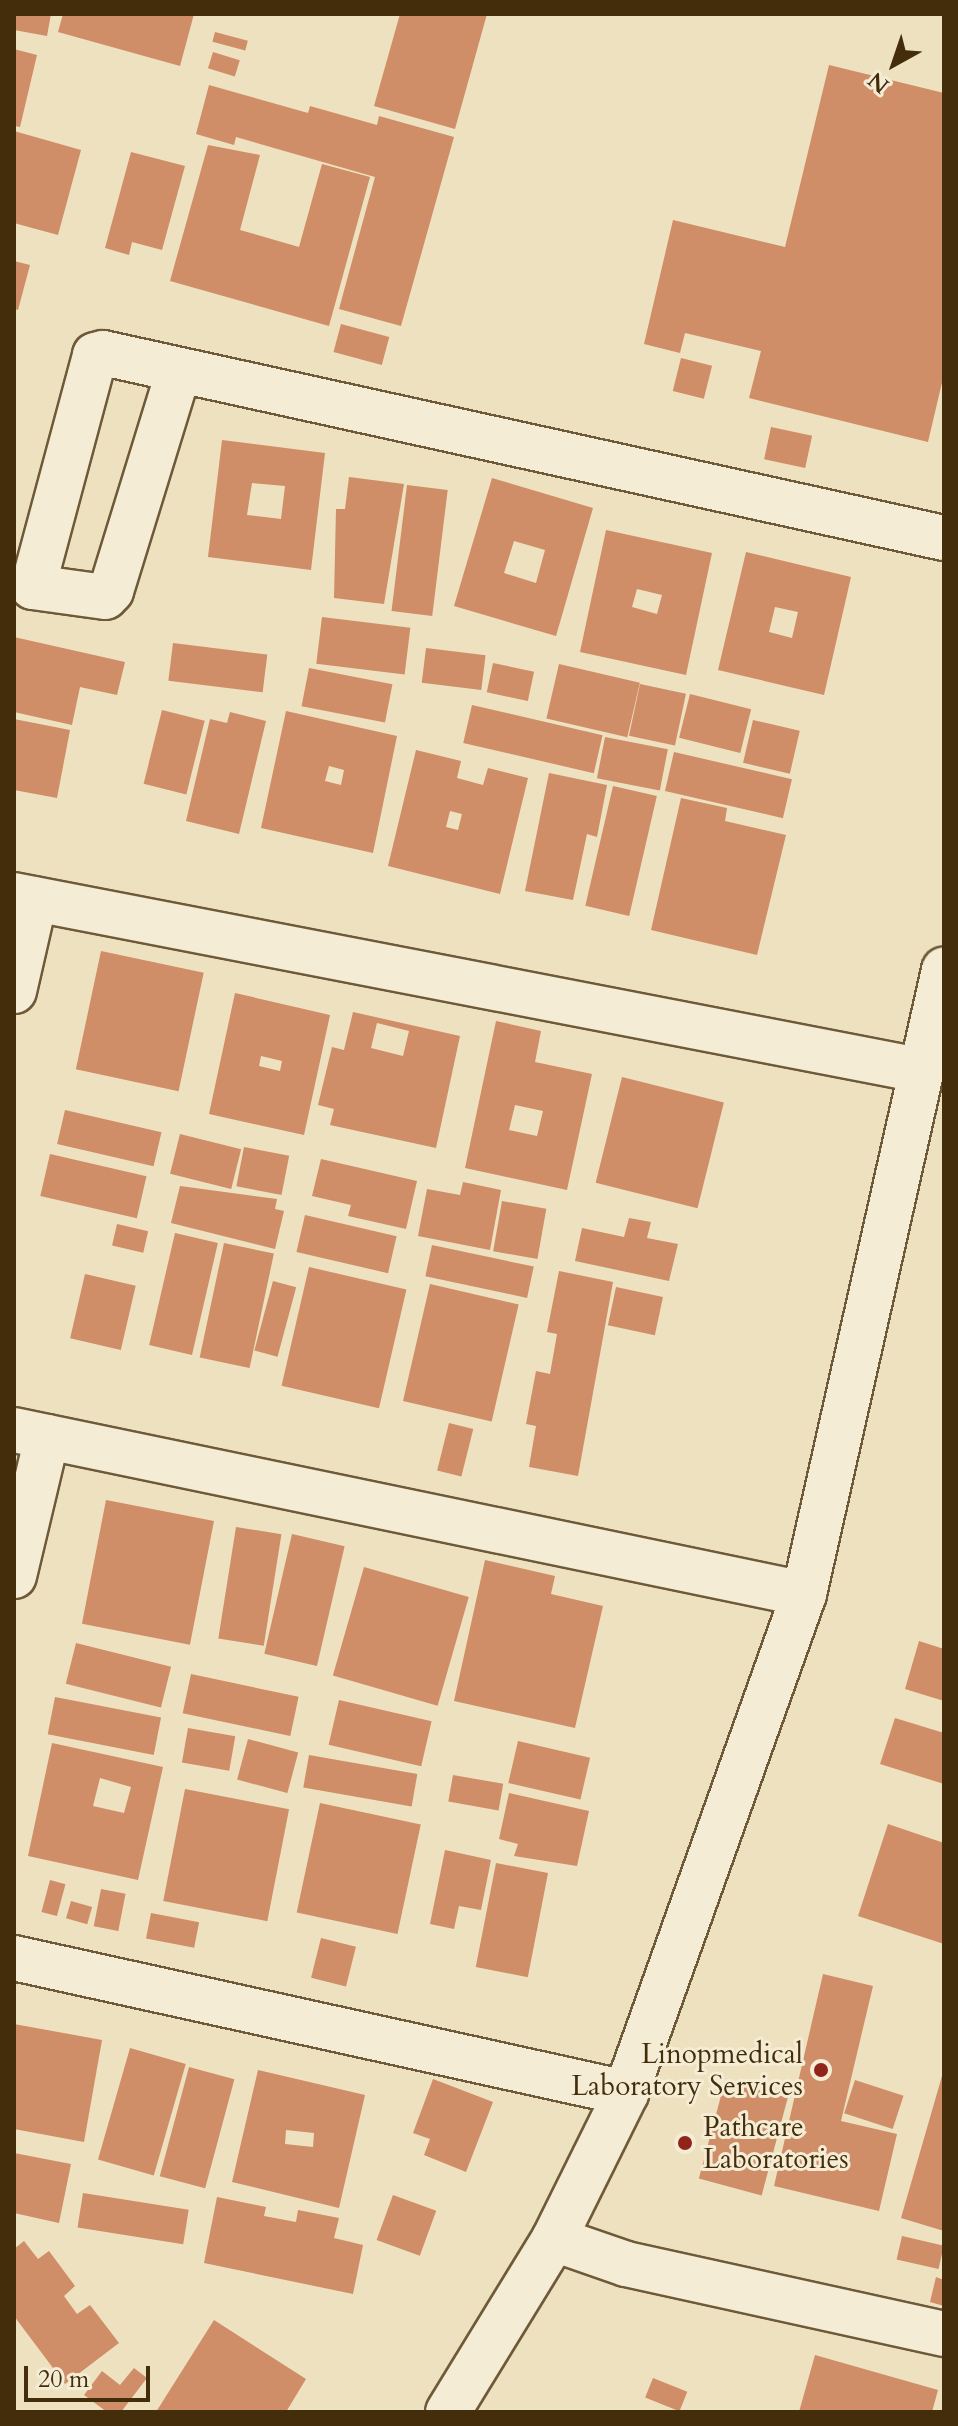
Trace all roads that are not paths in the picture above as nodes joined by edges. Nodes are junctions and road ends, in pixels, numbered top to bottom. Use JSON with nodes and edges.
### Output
{"nodes":[{"id":1,"x":179,"y":370,"type":"junction"},
{"id":2,"x":944,"y":538,"type":"edge"},
{"id":3,"x":24,"y":897,"type":"edge"},
{"id":4,"x":944,"y":970,"type":"edge"},
{"id":5,"x":14,"y":991,"type":"edge"},
{"id":6,"x":919,"y":1070,"type":"junction"},
{"id":7,"x":30,"y":1433,"type":"edge"},
{"id":8,"x":14,"y":1576,"type":"edge"},
{"id":9,"x":804,"y":1594,"type":"junction"},
{"id":10,"x":14,"y":1958,"type":"edge"},
{"id":11,"x":626,"y":2093,"type":"junction"},
{"id":12,"x":554,"y":2239,"type":"junction"},
{"id":13,"x":944,"y":2334,"type":"edge"},
{"id":14,"x":448,"y":2412,"type":"edge"}],
"edges":[{"from":1,"to":1,"type":"street"},
{"from":1,"to":2,"type":"street"},
{"from":3,"to":5,"type":"street"},
{"from":3,"to":6,"type":"street"},
{"from":4,"to":6,"type":"street"},
{"from":6,"to":9,"type":"street"},
{"from":7,"to":8,"type":"street"},
{"from":7,"to":9,"type":"street"},
{"from":9,"to":11,"type":"street"},
{"from":10,"to":11,"type":"street"},
{"from":11,"to":12,"type":"street"},
{"from":12,"to":13,"type":"street"},
{"from":12,"to":14,"type":"street"}]}
